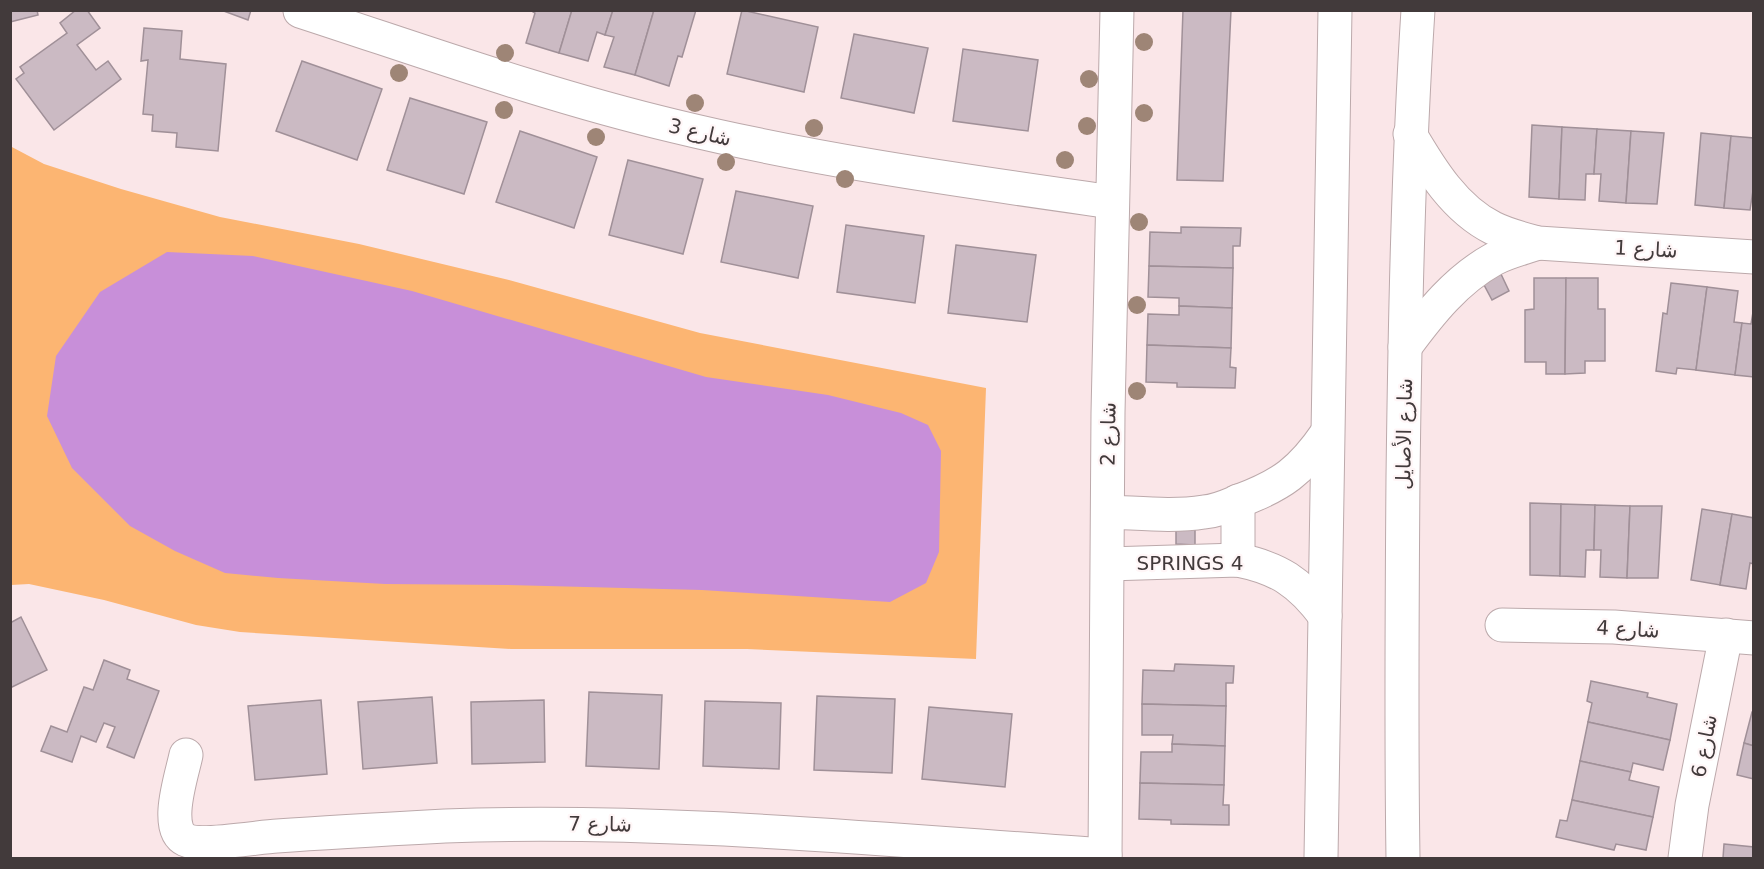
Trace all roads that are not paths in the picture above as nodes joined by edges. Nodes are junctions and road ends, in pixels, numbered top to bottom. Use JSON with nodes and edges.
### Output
{"nodes":[{"id":1,"x":1117,"y":10,"type":"edge"},
{"id":2,"x":1335,"y":10,"type":"edge"},
{"id":3,"x":1418,"y":10,"type":"edge"},
{"id":4,"x":300,"y":11,"type":"edge"},
{"id":5,"x":1410,"y":134,"type":"junction"},
{"id":6,"x":1112,"y":202,"type":"junction"},
{"id":7,"x":1538,"y":243,"type":"junction"},
{"id":8,"x":1754,"y":257,"type":"edge"},
{"id":9,"x":1405,"y":347,"type":"junction"},
{"id":10,"x":1327,"y":432,"type":"junction"},
{"id":11,"x":1238,"y":501,"type":"junction"},
{"id":12,"x":1108,"y":502,"type":"junction"},
{"id":13,"x":1238,"y":560,"type":"junction"},
{"id":14,"x":1108,"y":564,"type":"junction"},
{"id":15,"x":1324,"y":616,"type":"junction"},
{"id":16,"x":1502,"y":625,"type":"dead end"},
{"id":17,"x":1740,"y":637,"type":"edge"},
{"id":18,"x":186,"y":755,"type":"dead end"},
{"id":19,"x":325,"y":846,"type":"edge"},
{"id":20,"x":1105,"y":857,"type":"edge"},
{"id":21,"x":1321,"y":858,"type":"edge"},
{"id":22,"x":1403,"y":858,"type":"edge"},
{"id":23,"x":1684,"y":858,"type":"edge"}],
"edges":[{"from":1,"to":6,"type":"street","name":"شارع 2"},
{"from":2,"to":10,"type":"street"},
{"from":3,"to":5,"type":"street","name":"شارع الأصايل"},
{"from":4,"to":6,"type":"street","name":"شارع 3"},
{"from":5,"to":7,"type":"street","name":"شارع 1"},
{"from":5,"to":9,"type":"street","name":"شارع الأصايل"},
{"from":6,"to":12,"type":"street","name":"شارع 2"},
{"from":7,"to":8,"type":"street","name":"شارع 1"},
{"from":7,"to":9,"type":"street","name":"شارع 1"},
{"from":9,"to":22,"type":"street","name":"شارع الأصايل"},
{"from":10,"to":11,"type":"street"},
{"from":10,"to":15,"type":"street"},
{"from":11,"to":12,"type":"street"},
{"from":11,"to":13,"type":"street"},
{"from":12,"to":14,"type":"street","name":"شارع 2"},
{"from":13,"to":14,"type":"street","name":"SPRINGS 4"},
{"from":13,"to":15,"type":"street","name":"SPRINGS 4"},
{"from":14,"to":20,"type":"street","name":"شارع 2"},
{"from":15,"to":21,"type":"street"},
{"from":16,"to":17,"type":"street","name":"شارع 4"},
{"from":17,"to":23,"type":"street","name":"شارع 6"},
{"from":18,"to":19,"type":"street","name":"شارع 7"},
{"from":19,"to":20,"type":"street","name":"شارع 7"}]}
